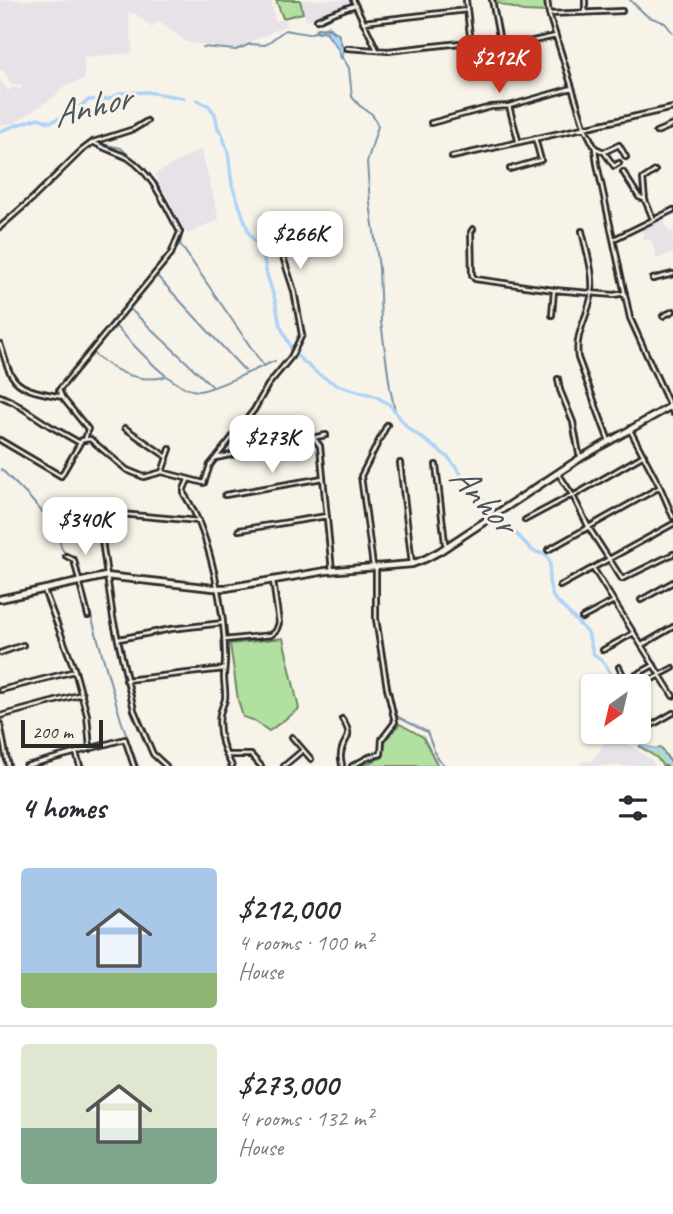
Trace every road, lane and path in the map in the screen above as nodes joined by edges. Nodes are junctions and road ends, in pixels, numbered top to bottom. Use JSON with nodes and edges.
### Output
{"nodes":[{"id":1,"x":353,"y":0,"type":"edge"},
{"id":2,"x":466,"y":0,"type":"edge"},
{"id":3,"x":492,"y":0,"type":"edge"},
{"id":4,"x":547,"y":0,"type":"edge"},
{"id":5,"x":585,"y":0,"type":"edge"},
{"id":6,"x":355,"y":5,"type":"junction"},
{"id":7,"x":467,"y":10,"type":"junction"},
{"id":8,"x":622,"y":12,"type":"dead end"},
{"id":9,"x":585,"y":13,"type":"junction"},
{"id":10,"x":549,"y":14,"type":"junction"},
{"id":11,"x":317,"y":20,"type":"dead end"},
{"id":12,"x":363,"y":22,"type":"junction"},
{"id":13,"x":556,"y":36,"type":"junction"},
{"id":14,"x":470,"y":42,"type":"junction"},
{"id":15,"x":501,"y":47,"type":"junction"},
{"id":16,"x":347,"y":48,"type":"dead end"},
{"id":17,"x":377,"y":50,"type":"junction"},
{"id":18,"x":572,"y":88,"type":"junction"},
{"id":19,"x":509,"y":106,"type":"junction"},
{"id":20,"x":673,"y":108,"type":"edge"},
{"id":21,"x":147,"y":121,"type":"dead end"},
{"id":22,"x":431,"y":123,"type":"dead end"},
{"id":23,"x":673,"y":125,"type":"edge"},
{"id":24,"x":584,"y":127,"type":"junction"},
{"id":25,"x":656,"y":132,"type":"dead end"},
{"id":26,"x":535,"y":138,"type":"junction"},
{"id":27,"x":519,"y":141,"type":"junction"},
{"id":28,"x":93,"y":142,"type":"junction"},
{"id":29,"x":595,"y":148,"type":"junction"},
{"id":30,"x":604,"y":152,"type":"junction"},
{"id":31,"x":452,"y":157,"type":"dead end"},
{"id":32,"x":626,"y":157,"type":"dead end"},
{"id":33,"x":619,"y":163,"type":"dead end"},
{"id":34,"x":510,"y":169,"type":"dead end"},
{"id":35,"x":655,"y":171,"type":"dead end"},
{"id":36,"x":623,"y":172,"type":"dead end"},
{"id":37,"x":645,"y":200,"type":"junction"},
{"id":38,"x":673,"y":210,"type":"edge"},
{"id":39,"x":265,"y":217,"type":"dead end"},
{"id":40,"x":653,"y":220,"type":"junction"},
{"id":41,"x":0,"y":227,"type":"edge"},
{"id":42,"x":474,"y":229,"type":"dead end"},
{"id":43,"x":583,"y":231,"type":"dead end"},
{"id":44,"x":614,"y":239,"type":"junction"},
{"id":45,"x":673,"y":274,"type":"edge"},
{"id":46,"x":653,"y":279,"type":"dead end"},
{"id":47,"x":554,"y":290,"type":"junction"},
{"id":48,"x":592,"y":293,"type":"junction"},
{"id":49,"x":625,"y":293,"type":"junction"},
{"id":50,"x":673,"y":311,"type":"edge"},
{"id":51,"x":552,"y":315,"type":"dead end"},
{"id":52,"x":663,"y":316,"type":"dead end"},
{"id":53,"x":0,"y":344,"type":"edge"},
{"id":54,"x":558,"y":379,"type":"dead end"},
{"id":55,"x":0,"y":396,"type":"edge"},
{"id":56,"x":62,"y":397,"type":"junction"},
{"id":57,"x":671,"y":406,"type":"edge"},
{"id":58,"x":673,"y":413,"type":"edge"},
{"id":59,"x":387,"y":425,"type":"dead end"},
{"id":60,"x":125,"y":428,"type":"dead end"},
{"id":61,"x":630,"y":430,"type":"junction"},
{"id":62,"x":326,"y":436,"type":"dead end"},
{"id":63,"x":314,"y":438,"type":"junction"},
{"id":64,"x":0,"y":440,"type":"edge"},
{"id":65,"x":85,"y":440,"type":"junction"},
{"id":66,"x":609,"y":441,"type":"junction"},
{"id":67,"x":80,"y":443,"type":"junction"},
{"id":68,"x":170,"y":449,"type":"dead end"},
{"id":69,"x":644,"y":455,"type":"junction"},
{"id":70,"x":167,"y":457,"type":"junction"},
{"id":71,"x":582,"y":457,"type":"junction"},
{"id":72,"x":216,"y":458,"type":"junction"},
{"id":73,"x":400,"y":463,"type":"dead end"},
{"id":74,"x":436,"y":465,"type":"dead end"},
{"id":75,"x":162,"y":472,"type":"junction"},
{"id":76,"x":558,"y":473,"type":"junction"},
{"id":77,"x":323,"y":478,"type":"junction"},
{"id":78,"x":188,"y":480,"type":"junction"},
{"id":79,"x":660,"y":487,"type":"junction"},
{"id":80,"x":225,"y":495,"type":"dead end"},
{"id":81,"x":573,"y":496,"type":"junction"},
{"id":82,"x":98,"y":512,"type":"junction"},
{"id":83,"x":327,"y":516,"type":"junction"},
{"id":84,"x":673,"y":517,"type":"edge"},
{"id":85,"x":53,"y":519,"type":"dead end"},
{"id":86,"x":525,"y":520,"type":"dead end"},
{"id":87,"x":199,"y":521,"type":"junction"},
{"id":88,"x":673,"y":523,"type":"edge"},
{"id":89,"x":589,"y":528,"type":"junction"},
{"id":90,"x":239,"y":530,"type":"dead end"},
{"id":91,"x":447,"y":546,"type":"junction"},
{"id":92,"x":548,"y":550,"type":"dead end"},
{"id":93,"x":673,"y":554,"type":"edge"},
{"id":94,"x":66,"y":556,"type":"dead end"},
{"id":95,"x":608,"y":559,"type":"junction"},
{"id":96,"x":412,"y":564,"type":"junction"},
{"id":97,"x":374,"y":566,"type":"junction"},
{"id":98,"x":593,"y":568,"type":"junction"},
{"id":99,"x":332,"y":571,"type":"junction"},
{"id":100,"x":106,"y":576,"type":"junction"},
{"id":101,"x":82,"y":580,"type":"junction"},
{"id":102,"x":273,"y":580,"type":"junction"},
{"id":103,"x":673,"y":582,"type":"edge"},
{"id":104,"x":560,"y":586,"type":"dead end"},
{"id":105,"x":217,"y":588,"type":"junction"},
{"id":106,"x":44,"y":590,"type":"junction"},
{"id":107,"x":0,"y":599,"type":"edge"},
{"id":108,"x":641,"y":600,"type":"dead end"},
{"id":109,"x":614,"y":601,"type":"junction"},
{"id":110,"x":88,"y":616,"type":"dead end"},
{"id":111,"x":582,"y":618,"type":"dead end"},
{"id":112,"x":223,"y":623,"type":"junction"},
{"id":113,"x":673,"y":628,"type":"edge"},
{"id":114,"x":634,"y":633,"type":"junction"},
{"id":115,"x":118,"y":639,"type":"junction"},
{"id":116,"x":224,"y":640,"type":"junction"},
{"id":117,"x":23,"y":645,"type":"dead end"},
{"id":118,"x":642,"y":645,"type":"junction"},
{"id":119,"x":603,"y":650,"type":"dead end"},
{"id":120,"x":0,"y":653,"type":"edge"},
{"id":121,"x":654,"y":665,"type":"junction"},
{"id":122,"x":619,"y":667,"type":"dead end"},
{"id":123,"x":673,"y":668,"type":"edge"},
{"id":124,"x":224,"y":669,"type":"junction"},
{"id":125,"x":75,"y":671,"type":"junction"},
{"id":126,"x":660,"y":675,"type":"junction"},
{"id":127,"x":126,"y":680,"type":"junction"},
{"id":128,"x":651,"y":680,"type":"edge"},
{"id":129,"x":1,"y":690,"type":"edge"},
{"id":130,"x":82,"y":694,"type":"junction"},
{"id":131,"x":673,"y":696,"type":"edge"},
{"id":132,"x":673,"y":713,"type":"edge"},
{"id":133,"x":0,"y":716,"type":"edge"},
{"id":134,"x":342,"y":719,"type":"dead end"},
{"id":135,"x":0,"y":724,"type":"edge"},
{"id":136,"x":651,"y":726,"type":"edge"},
{"id":137,"x":292,"y":737,"type":"dead end"},
{"id":138,"x":90,"y":749,"type":"junction"},
{"id":139,"x":304,"y":750,"type":"junction"},
{"id":140,"x":76,"y":752,"type":"junction"},
{"id":141,"x":226,"y":755,"type":"junction"},
{"id":142,"x":311,"y":759,"type":"dead end"},
{"id":143,"x":9,"y":766,"type":"edge"},
{"id":144,"x":26,"y":766,"type":"edge"},
{"id":145,"x":80,"y":766,"type":"edge"},
{"id":146,"x":134,"y":766,"type":"edge"},
{"id":147,"x":166,"y":766,"type":"edge"},
{"id":148,"x":232,"y":766,"type":"edge"},
{"id":149,"x":261,"y":766,"type":"edge"},
{"id":150,"x":284,"y":766,"type":"edge"},
{"id":151,"x":342,"y":766,"type":"edge"},
{"id":152,"x":352,"y":766,"type":"edge"}],
"edges":[{"from":1,"to":6,"type":"street"},
{"from":2,"to":7,"type":"street"},
{"from":3,"to":15,"type":"street"},
{"from":4,"to":10,"type":"street"},
{"from":5,"to":9,"type":"street"},
{"from":6,"to":11,"type":"street"},
{"from":6,"to":12,"type":"street"},
{"from":7,"to":12,"type":"street"},
{"from":7,"to":14,"type":"street"},
{"from":8,"to":9,"type":"street"},
{"from":9,"to":10,"type":"street"},
{"from":10,"to":13,"type":"street"},
{"from":12,"to":17,"type":"street"},
{"from":13,"to":15,"type":"street"},
{"from":13,"to":18,"type":"street"},
{"from":14,"to":15,"type":"street"},
{"from":14,"to":17,"type":"street"},
{"from":16,"to":17,"type":"street"},
{"from":18,"to":19,"type":"street"},
{"from":18,"to":24,"type":"street"},
{"from":19,"to":22,"type":"street"},
{"from":19,"to":27,"type":"street"},
{"from":20,"to":24,"type":"street"},
{"from":21,"to":28,"type":"street"},
{"from":23,"to":25,"type":"street"},
{"from":24,"to":26,"type":"street"},
{"from":24,"to":29,"type":"street"},
{"from":26,"to":27,"type":"street"},
{"from":26,"to":34,"type":"street"},
{"from":27,"to":31,"type":"street"},
{"from":28,"to":41,"type":"street"},
{"from":28,"to":56,"type":"street"},
{"from":29,"to":30,"type":"street"},
{"from":29,"to":44,"type":"street"},
{"from":30,"to":32,"type":"street"},
{"from":30,"to":33,"type":"street"},
{"from":35,"to":37,"type":"street"},
{"from":36,"to":37,"type":"street"},
{"from":37,"to":40,"type":"street"},
{"from":38,"to":40,"type":"street"},
{"from":39,"to":72,"type":"street"},
{"from":40,"to":44,"type":"street"},
{"from":42,"to":47,"type":"street"},
{"from":43,"to":48,"type":"street"},
{"from":44,"to":49,"type":"street"},
{"from":45,"to":46,"type":"street"},
{"from":47,"to":48,"type":"street"},
{"from":47,"to":51,"type":"street"},
{"from":48,"to":49,"type":"street"},
{"from":48,"to":66,"type":"street"},
{"from":49,"to":57,"type":"street"},
{"from":50,"to":52,"type":"street"},
{"from":53,"to":56,"type":"street"},
{"from":54,"to":71,"type":"street"},
{"from":55,"to":67,"type":"street"},
{"from":56,"to":65,"type":"street"},
{"from":57,"to":58,"type":"street"},
{"from":57,"to":61,"type":"main road"},
{"from":59,"to":97,"type":"street"},
{"from":60,"to":70,"type":"street"},
{"from":61,"to":66,"type":"main road"},
{"from":61,"to":69,"type":"street"},
{"from":62,"to":63,"type":"street"},
{"from":63,"to":72,"type":"street"},
{"from":63,"to":77,"type":"street"},
{"from":64,"to":67,"type":"street"},
{"from":65,"to":67,"type":"street"},
{"from":65,"to":75,"type":"street"},
{"from":66,"to":71,"type":"main road"},
{"from":68,"to":70,"type":"street"},
{"from":69,"to":79,"type":"street"},
{"from":69,"to":81,"type":"street"},
{"from":70,"to":75,"type":"street"},
{"from":71,"to":76,"type":"main road"},
{"from":72,"to":78,"type":"street"},
{"from":73,"to":96,"type":"street"},
{"from":74,"to":91,"type":"street"},
{"from":75,"to":78,"type":"street"},
{"from":76,"to":81,"type":"street"},
{"from":76,"to":91,"type":"main road"},
{"from":77,"to":80,"type":"street"},
{"from":77,"to":83,"type":"street"},
{"from":78,"to":87,"type":"street"},
{"from":79,"to":84,"type":"street"},
{"from":79,"to":89,"type":"street"},
{"from":81,"to":86,"type":"street"},
{"from":81,"to":89,"type":"street"},
{"from":82,"to":85,"type":"street"},
{"from":82,"to":87,"type":"street"},
{"from":82,"to":100,"type":"street"},
{"from":83,"to":90,"type":"street"},
{"from":83,"to":99,"type":"street"},
{"from":87,"to":105,"type":"street"},
{"from":88,"to":95,"type":"street"},
{"from":89,"to":92,"type":"street"},
{"from":89,"to":95,"type":"street"},
{"from":91,"to":96,"type":"main road"},
{"from":93,"to":95,"type":"street"},
{"from":94,"to":101,"type":"street"},
{"from":95,"to":98,"type":"street"},
{"from":96,"to":97,"type":"main road"},
{"from":97,"to":99,"type":"main road"},
{"from":97,"to":152,"type":"street"},
{"from":98,"to":104,"type":"street"},
{"from":98,"to":109,"type":"street"},
{"from":99,"to":102,"type":"main road"},
{"from":100,"to":101,"type":"main road"},
{"from":100,"to":105,"type":"main road"},
{"from":100,"to":115,"type":"street"},
{"from":101,"to":106,"type":"main road"},
{"from":101,"to":110,"type":"street"},
{"from":102,"to":105,"type":"main road"},
{"from":102,"to":116,"type":"street"},
{"from":103,"to":108,"type":"street"},
{"from":105,"to":112,"type":"street"},
{"from":106,"to":107,"type":"main road"},
{"from":106,"to":125,"type":"street"},
{"from":109,"to":111,"type":"street"},
{"from":109,"to":114,"type":"street"},
{"from":112,"to":115,"type":"street"},
{"from":112,"to":116,"type":"street"},
{"from":113,"to":118,"type":"street"},
{"from":114,"to":118,"type":"street"},
{"from":114,"to":119,"type":"street"},
{"from":115,"to":127,"type":"street"},
{"from":116,"to":124,"type":"street"},
{"from":117,"to":120,"type":"street"},
{"from":118,"to":121,"type":"street"},
{"from":121,"to":122,"type":"street"},
{"from":121,"to":126,"type":"street"},
{"from":123,"to":126,"type":"street"},
{"from":124,"to":127,"type":"street"},
{"from":124,"to":141,"type":"street"},
{"from":125,"to":129,"type":"street"},
{"from":125,"to":130,"type":"street"},
{"from":126,"to":128,"type":"street"},
{"from":126,"to":131,"type":"street"},
{"from":127,"to":147,"type":"street"},
{"from":130,"to":133,"type":"street"},
{"from":130,"to":138,"type":"street"},
{"from":132,"to":136,"type":"street"},
{"from":134,"to":151,"type":"street"},
{"from":135,"to":143,"type":"street"},
{"from":137,"to":139,"type":"street"},
{"from":138,"to":140,"type":"street"},
{"from":138,"to":146,"type":"street"},
{"from":139,"to":142,"type":"street"},
{"from":139,"to":150,"type":"street"},
{"from":140,"to":144,"type":"street"},
{"from":140,"to":145,"type":"street"},
{"from":141,"to":148,"type":"street"},
{"from":141,"to":149,"type":"street"}]}
